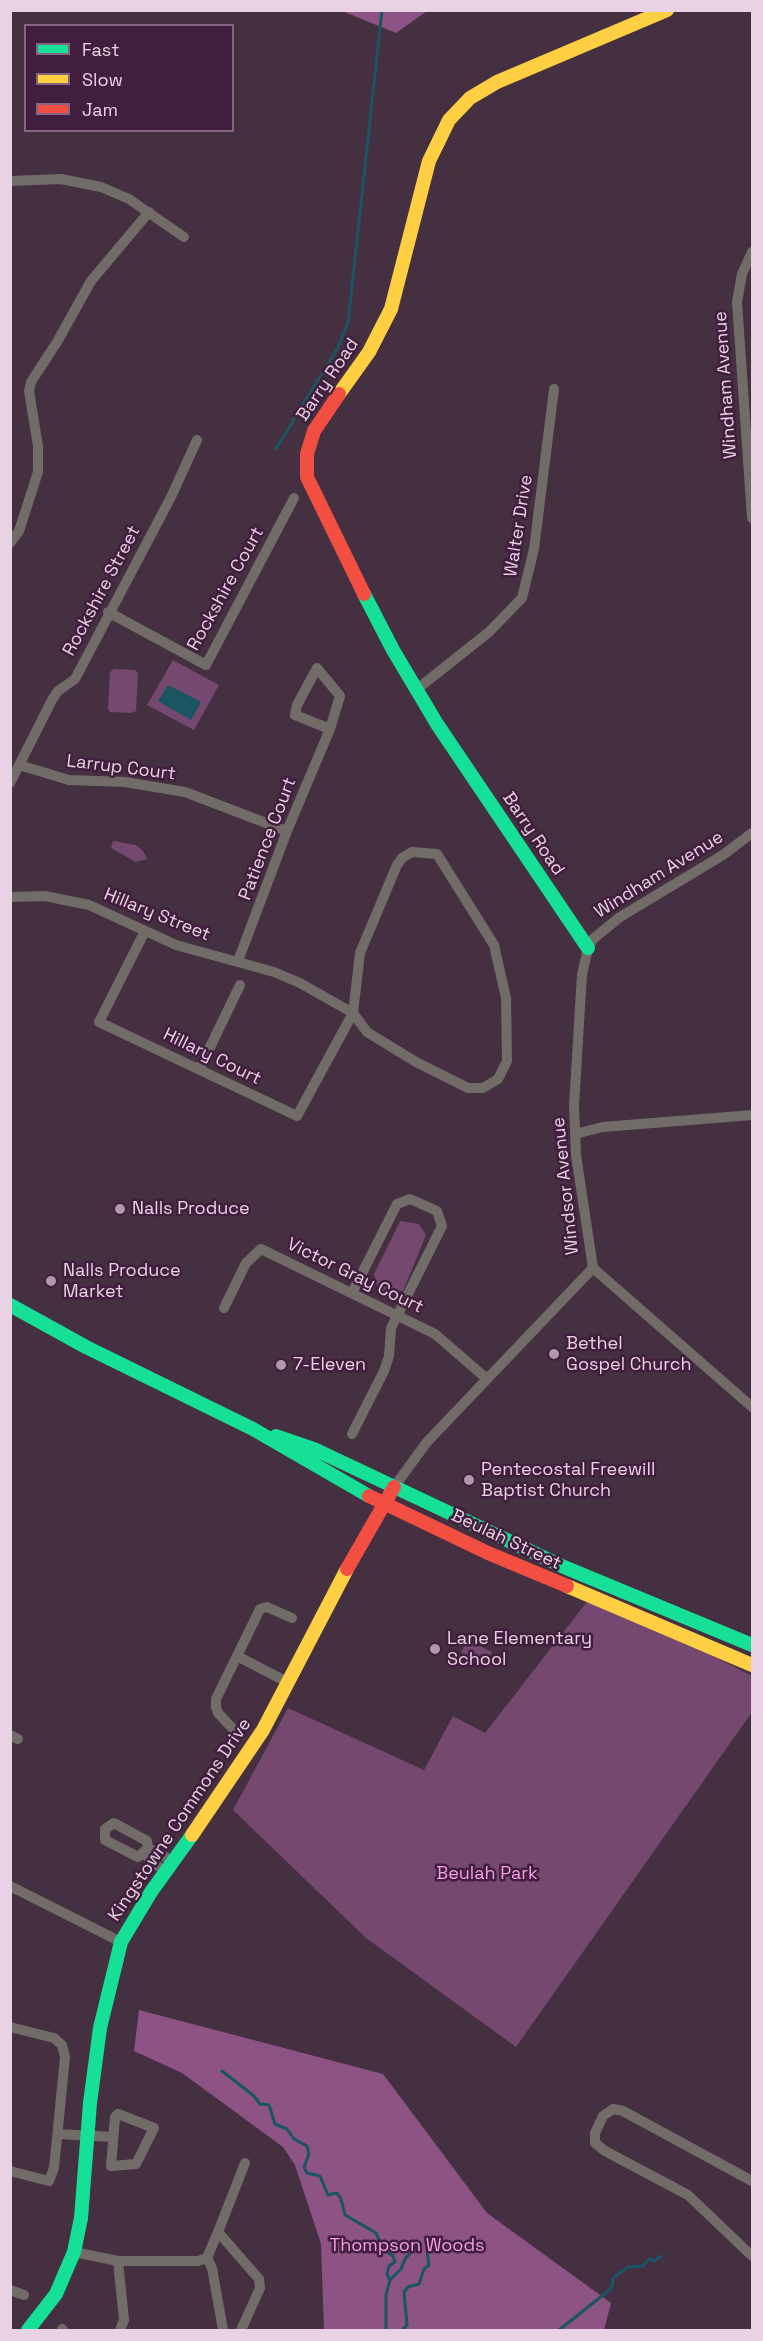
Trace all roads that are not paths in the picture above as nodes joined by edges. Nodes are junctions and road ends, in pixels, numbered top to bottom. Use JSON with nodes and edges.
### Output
{"nodes":[{"id":1,"x":667,"y":10,"type":"edge"},
{"id":2,"x":10,"y":181,"type":"edge"},
{"id":3,"x":149,"y":212,"type":"junction"},
{"id":4,"x":184,"y":237,"type":"dead end"},
{"id":5,"x":753,"y":252,"type":"edge"},
{"id":6,"x":554,"y":389,"type":"dead end"},
{"id":7,"x":197,"y":440,"type":"dead end"},
{"id":8,"x":294,"y":498,"type":"dead end"},
{"id":9,"x":753,"y":518,"type":"edge"},
{"id":10,"x":10,"y":543,"type":"edge"},
{"id":11,"x":108,"y":612,"type":"junction"},
{"id":12,"x":416,"y":690,"type":"junction"},
{"id":13,"x":330,"y":729,"type":"junction"},
{"id":14,"x":19,"y":765,"type":"junction"},
{"id":15,"x":10,"y":783,"type":"edge"},
{"id":16,"x":287,"y":831,"type":"junction"},
{"id":17,"x":753,"y":833,"type":"edge"},
{"id":18,"x":10,"y":897,"type":"edge"},
{"id":19,"x":145,"y":931,"type":"junction"},
{"id":20,"x":588,"y":948,"type":"junction"},
{"id":21,"x":238,"y":961,"type":"junction"},
{"id":22,"x":240,"y":985,"type":"dead end"},
{"id":23,"x":353,"y":1013,"type":"junction"},
{"id":24,"x":200,"y":1068,"type":"junction"},
{"id":25,"x":749,"y":1117,"type":"edge"},
{"id":26,"x":575,"y":1134,"type":"junction"},
{"id":27,"x":593,"y":1268,"type":"junction"},
{"id":28,"x":352,"y":1293,"type":"junction"},
{"id":29,"x":10,"y":1305,"type":"edge"},
{"id":30,"x":224,"y":1308,"type":"dead end"},
{"id":31,"x":397,"y":1317,"type":"junction"},
{"id":32,"x":488,"y":1379,"type":"junction"},
{"id":33,"x":753,"y":1407,"type":"edge"},
{"id":34,"x":253,"y":1429,"type":"junction"},
{"id":35,"x":352,"y":1434,"type":"dead end"},
{"id":36,"x":394,"y":1487,"type":"junction"},
{"id":37,"x":383,"y":1503,"type":"junction"},
{"id":38,"x":292,"y":1618,"type":"dead end"},
{"id":39,"x":753,"y":1645,"type":"edge"},
{"id":40,"x":237,"y":1656,"type":"junction"},
{"id":41,"x":753,"y":1665,"type":"edge"},
{"id":42,"x":289,"y":1683,"type":"junction"},
{"id":43,"x":235,"y":1731,"type":"dead end"},
{"id":44,"x":146,"y":1851,"type":"dead end"},
{"id":45,"x":169,"y":1866,"type":"junction"},
{"id":46,"x":10,"y":1886,"type":"edge"},
{"id":47,"x":121,"y":1942,"type":"junction"},
{"id":48,"x":10,"y":2027,"type":"edge"},
{"id":49,"x":58,"y":2134,"type":"junction"},
{"id":50,"x":88,"y":2136,"type":"junction"},
{"id":51,"x":112,"y":2137,"type":"junction"},
{"id":52,"x":245,"y":2163,"type":"dead end"},
{"id":53,"x":10,"y":2171,"type":"edge"},
{"id":54,"x":753,"y":2181,"type":"edge"},
{"id":55,"x":218,"y":2232,"type":"junction"},
{"id":56,"x":75,"y":2252,"type":"junction"},
{"id":57,"x":753,"y":2256,"type":"edge"},
{"id":58,"x":207,"y":2258,"type":"junction"},
{"id":59,"x":118,"y":2261,"type":"junction"},
{"id":60,"x":10,"y":2290,"type":"edge"},
{"id":61,"x":24,"y":2295,"type":"dead end"},
{"id":62,"x":28,"y":2331,"type":"edge"},
{"id":63,"x":120,"y":2331,"type":"edge"},
{"id":64,"x":223,"y":2331,"type":"edge"},
{"id":65,"x":241,"y":2331,"type":"edge"}],
"edges":[{"from":1,"to":12,"type":"street","name":"Barry Road"},
{"from":2,"to":3,"type":"street"},
{"from":3,"to":4,"type":"street"},
{"from":3,"to":10,"type":"street"},
{"from":5,"to":9,"type":"street","name":"Windham Avenue"},
{"from":6,"to":12,"type":"street","name":"Walter Drive"},
{"from":7,"to":11,"type":"street","name":"Rockshire Street"},
{"from":8,"to":11,"type":"street","name":"Rockshire Court"},
{"from":11,"to":14,"type":"street","name":"Rockshire Street"},
{"from":12,"to":20,"type":"street","name":"Barry Road"},
{"from":13,"to":13,"type":"street","name":"Patience Court"},
{"from":13,"to":16,"type":"street","name":"Patience Court"},
{"from":14,"to":15,"type":"street","name":"Rockshire Street"},
{"from":14,"to":16,"type":"street","name":"Larrup Court"},
{"from":16,"to":21,"type":"street","name":"Patience Court"},
{"from":17,"to":20,"type":"street","name":"Windham Avenue"},
{"from":18,"to":19,"type":"street","name":"Hillary Street"},
{"from":19,"to":21,"type":"street","name":"Hillary Street"},
{"from":19,"to":24,"type":"street","name":"Hillary Court"},
{"from":20,"to":26,"type":"street","name":"Windsor Avenue"},
{"from":21,"to":23,"type":"street","name":"Hillary Street"},
{"from":22,"to":24,"type":"street"},
{"from":23,"to":23,"type":"street","name":"Hillary Street"},
{"from":23,"to":24,"type":"street","name":"Hillary Court"},
{"from":25,"to":26,"type":"street"},
{"from":26,"to":27,"type":"street","name":"Windsor Avenue"},
{"from":27,"to":32,"type":"street","name":"Windsor Avenue"},
{"from":27,"to":33,"type":"street"},
{"from":28,"to":30,"type":"street","name":"Victor Gray Court"},
{"from":28,"to":31,"type":"street","name":"Victor Gray Court"},
{"from":28,"to":31,"type":"street"},
{"from":29,"to":34,"type":"street","name":"Beulah Street"},
{"from":31,"to":32,"type":"street","name":"Victor Gray Court"},
{"from":31,"to":35,"type":"street"},
{"from":32,"to":36,"type":"street","name":"Windsor Avenue"},
{"from":34,"to":36,"type":"street","name":"Beulah Street"},
{"from":34,"to":37,"type":"street","name":"Beulah Street"},
{"from":36,"to":37,"type":"street","name":"Kingstowne Commons Drive"},
{"from":36,"to":39,"type":"street","name":"Beulah Street"},
{"from":37,"to":41,"type":"street","name":"Beulah Street"},
{"from":37,"to":42,"type":"street","name":"Kingstowne Commons Drive"},
{"from":38,"to":40,"type":"street"},
{"from":40,"to":42,"type":"street"},
{"from":40,"to":43,"type":"street"},
{"from":42,"to":45,"type":"street","name":"Kingstowne Commons Drive"},
{"from":44,"to":45,"type":"street"},
{"from":45,"to":47,"type":"street","name":"Kingstowne Commons Drive"},
{"from":46,"to":47,"type":"street"},
{"from":47,"to":50,"type":"street","name":"Kingstowne Commons Drive"},
{"from":48,"to":49,"type":"street"},
{"from":49,"to":50,"type":"street"},
{"from":49,"to":53,"type":"street"},
{"from":50,"to":51,"type":"street"},
{"from":50,"to":56,"type":"street","name":"Kingstowne Commons Drive"},
{"from":51,"to":51,"type":"street"},
{"from":52,"to":55,"type":"street"},
{"from":54,"to":57,"type":"street"},
{"from":55,"to":58,"type":"street"},
{"from":55,"to":65,"type":"street"},
{"from":56,"to":59,"type":"street"},
{"from":56,"to":62,"type":"street","name":"Kingstowne Commons Drive"},
{"from":58,"to":59,"type":"street"},
{"from":58,"to":64,"type":"street"},
{"from":59,"to":63,"type":"street"},
{"from":60,"to":61,"type":"street"}]}
